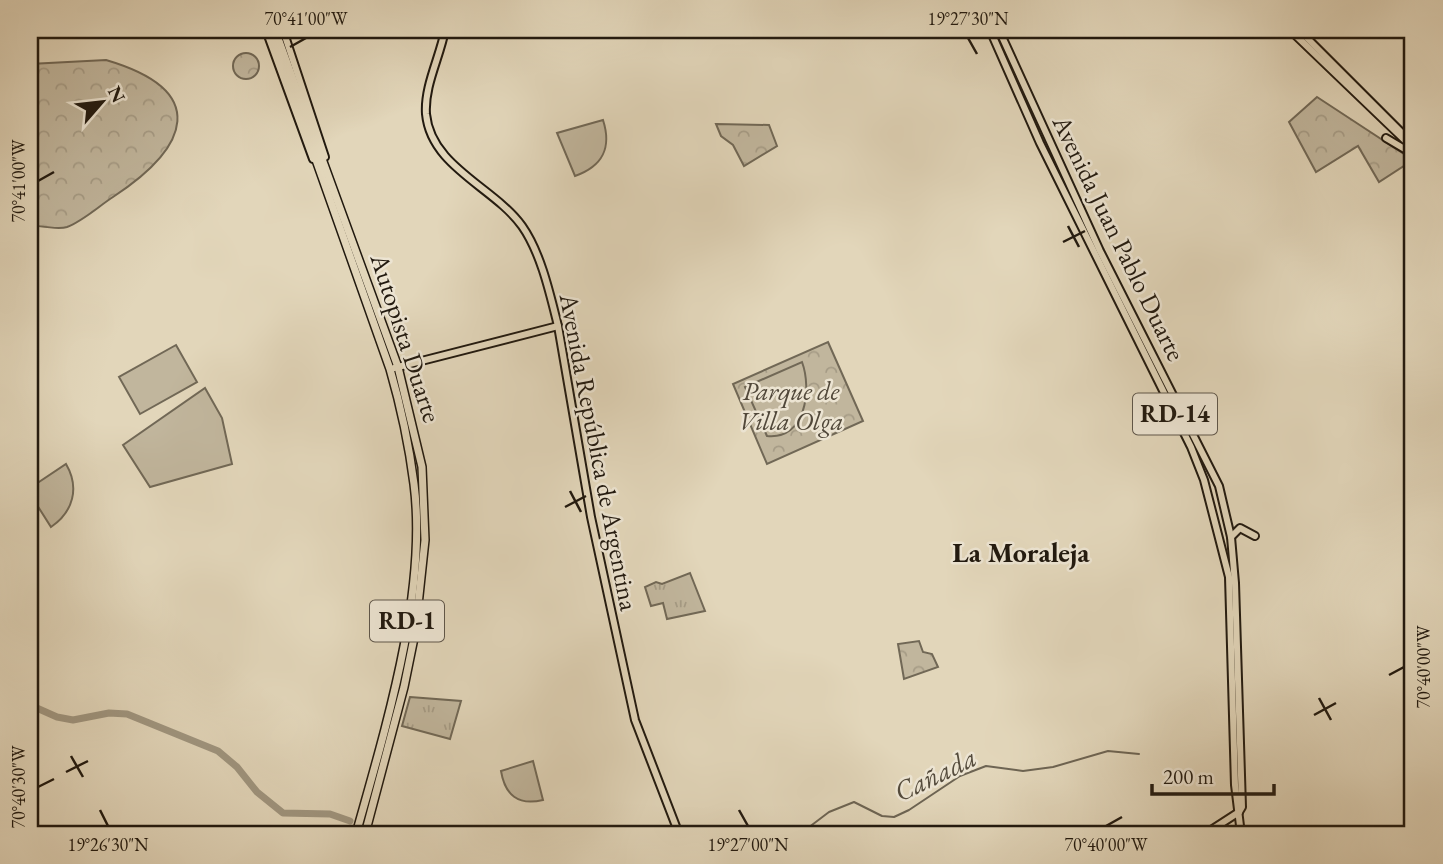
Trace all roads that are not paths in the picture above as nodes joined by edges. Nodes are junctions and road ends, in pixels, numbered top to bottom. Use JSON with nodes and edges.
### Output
{"nodes":[{"id":1,"x":268,"y":30,"type":"edge"},
{"id":2,"x":275,"y":30,"type":"edge"},
{"id":3,"x":282,"y":30,"type":"edge"},
{"id":4,"x":445,"y":30,"type":"edge"},
{"id":5,"x":990,"y":30,"type":"edge"},
{"id":6,"x":999,"y":30,"type":"edge"},
{"id":7,"x":1290,"y":30,"type":"edge"},
{"id":8,"x":1299,"y":30,"type":"edge"},
{"id":9,"x":292,"y":47,"type":"dead end"},
{"id":10,"x":292,"y":57,"type":"junction"},
{"id":11,"x":297,"y":70,"type":"junction"},
{"id":12,"x":308,"y":97,"type":"dead end"},
{"id":13,"x":1386,"y":138,"type":"dead end"},
{"id":14,"x":1413,"y":147,"type":"edge"},
{"id":15,"x":1413,"y":155,"type":"edge"},
{"id":16,"x":338,"y":203,"type":"junction"},
{"id":17,"x":558,"y":327,"type":"junction"},
{"id":18,"x":398,"y":367,"type":"junction"},
{"id":19,"x":390,"y":369,"type":"junction"},
{"id":20,"x":1226,"y":500,"type":"junction"},
{"id":21,"x":1212,"y":510,"type":"junction"},
{"id":22,"x":1214,"y":520,"type":"junction"},
{"id":23,"x":1229,"y":526,"type":"junction"},
{"id":24,"x":1240,"y":528,"type":"junction"},
{"id":25,"x":1255,"y":536,"type":"dead end"},
{"id":26,"x":1231,"y":537,"type":"junction"},
{"id":27,"x":1232,"y":583,"type":"junction"},
{"id":28,"x":1239,"y":812,"type":"junction"},
{"id":29,"x":356,"y":834,"type":"edge"},
{"id":30,"x":365,"y":834,"type":"edge"},
{"id":31,"x":679,"y":834,"type":"edge"},
{"id":32,"x":1205,"y":834,"type":"edge"},
{"id":33,"x":1241,"y":834,"type":"edge"}],
"edges":[{"from":1,"to":19,"type":"highway","name":"Autopista Duarte","number":"RD-1"},
{"from":2,"to":16,"type":"highway","name":"Autopista Duarte","number":"RD-1"},
{"from":3,"to":10,"type":"main road"},
{"from":4,"to":17,"type":"main road","name":"Avenida República de Argentina"},
{"from":5,"to":21,"type":"main road","name":"Avenida Juan Pablo Duarte","number":"RD-14"},
{"from":6,"to":20,"type":"main road","name":"Avenida Juan Pablo Duarte","number":"RD-14"},
{"from":7,"to":14,"type":"main road"},
{"from":8,"to":14,"type":"main road"},
{"from":9,"to":10,"type":"main road"},
{"from":10,"to":11,"type":"main road"},
{"from":11,"to":12,"type":"main road"},
{"from":11,"to":16,"type":"main road"},
{"from":13,"to":15,"type":"main road"},
{"from":16,"to":18,"type":"highway","name":"Autopista Duarte","number":"RD-1"},
{"from":17,"to":18,"type":"main road"},
{"from":17,"to":31,"type":"main road","name":"Avenida República de Argentina"},
{"from":18,"to":19,"type":"main road"},
{"from":18,"to":30,"type":"highway","name":"Autopista Duarte","number":"RD-1"},
{"from":19,"to":29,"type":"highway","name":"Autopista Duarte","number":"RD-1"},
{"from":20,"to":21,"type":"main road"},
{"from":20,"to":23,"type":"main road","name":"Avenida Juan Pablo Duarte","number":"RD-14"},
{"from":21,"to":22,"type":"main road","name":"Avenida Juan Pablo Duarte","number":"RD-14"},
{"from":22,"to":23,"type":"main road"},
{"from":22,"to":27,"type":"main road","name":"Avenida Juan Pablo Duarte","number":"RD-14"},
{"from":23,"to":24,"type":"main road"},
{"from":23,"to":26,"type":"main road","name":"Avenida Juan Pablo Duarte","number":"RD-14"},
{"from":24,"to":25,"type":"main road"},
{"from":24,"to":26,"type":"main road"},
{"from":26,"to":27,"type":"main road","name":"Avenida Juan Pablo Duarte","number":"RD-14"},
{"from":27,"to":28,"type":"main road","number":"RD-14"},
{"from":28,"to":32,"type":"main road"},
{"from":28,"to":33,"type":"main road","number":"RD-14"}]}
